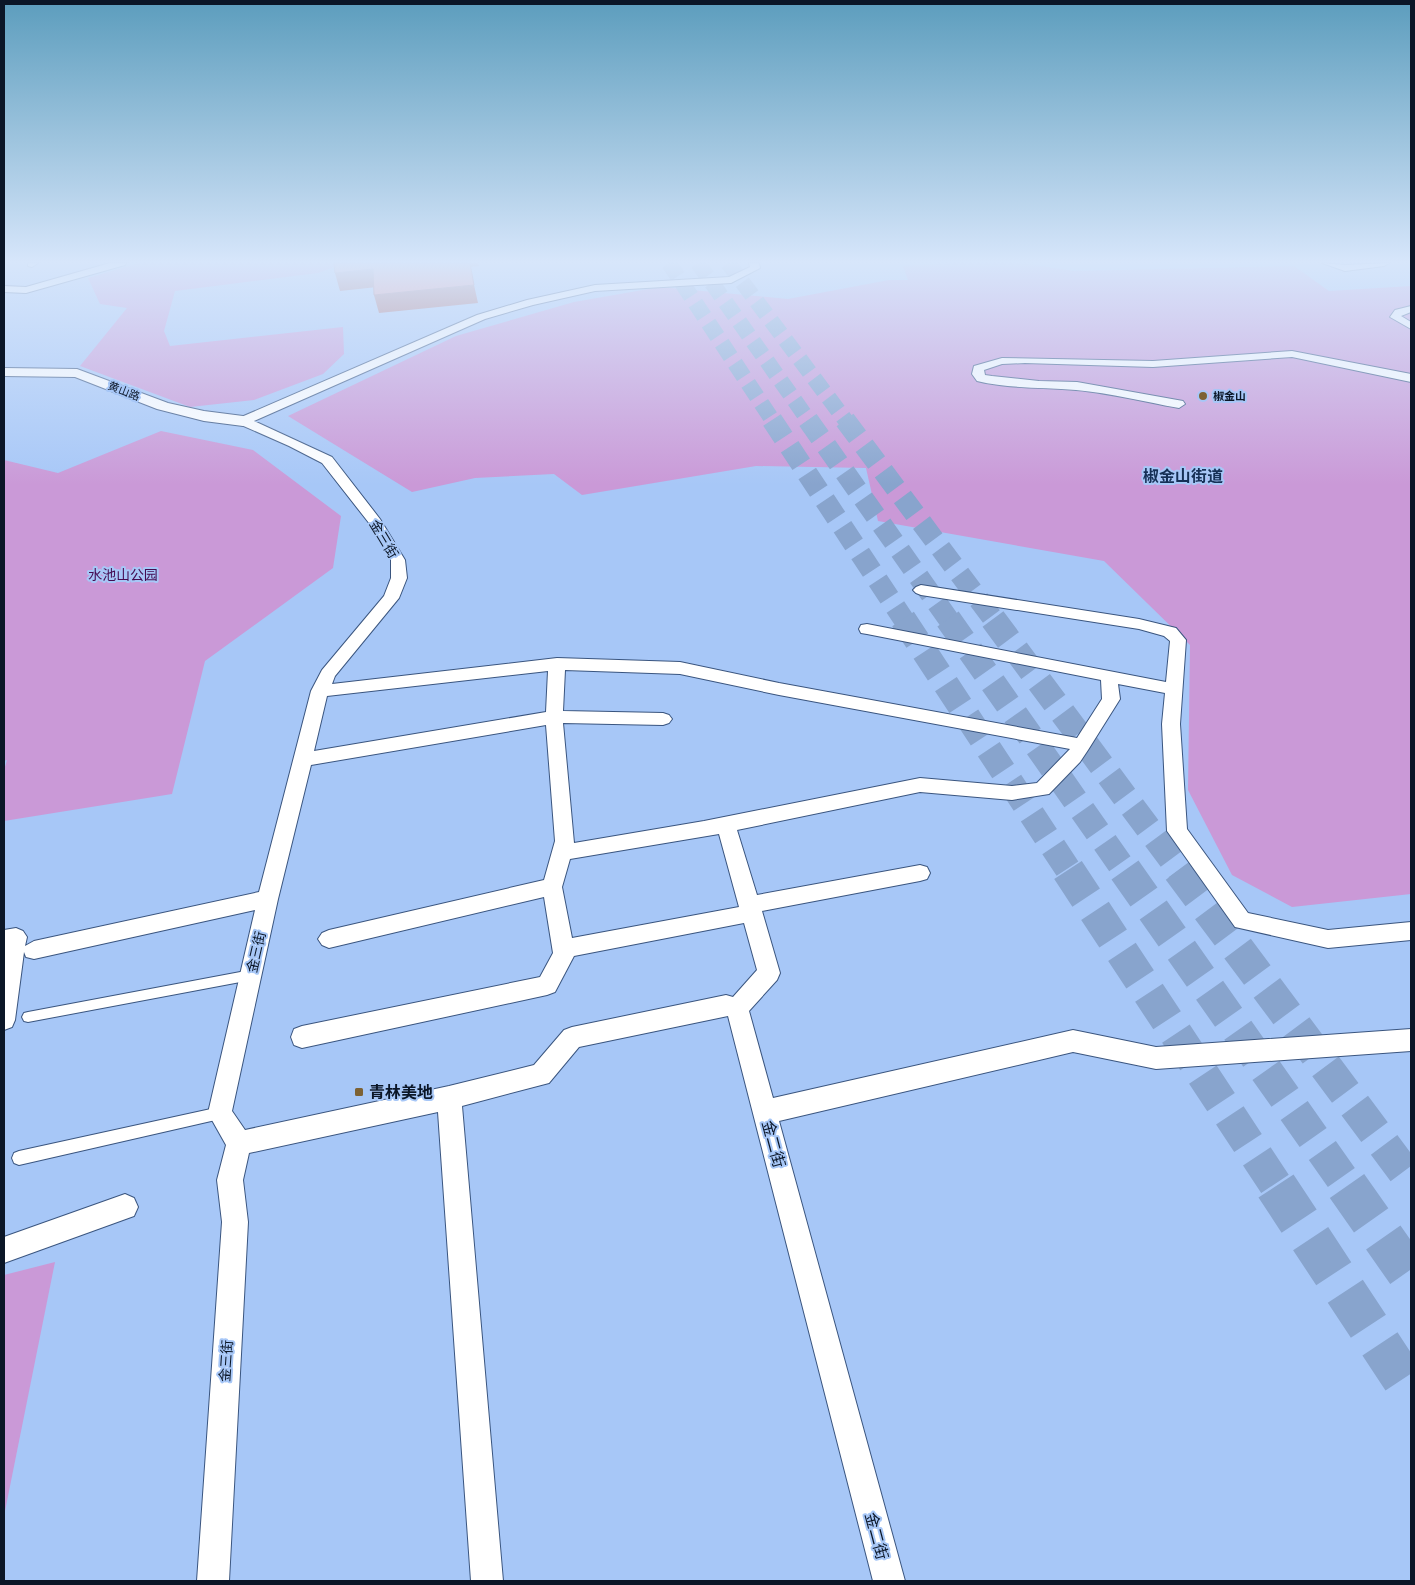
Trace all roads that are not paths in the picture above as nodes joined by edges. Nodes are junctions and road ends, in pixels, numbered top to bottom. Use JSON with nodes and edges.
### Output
{"nodes":[{"id":1,"x":435,"y":337,"type":"edge"},
{"id":2,"x":4,"y":372,"type":"edge"},
{"id":3,"x":1411,"y":378,"type":"edge"},
{"id":4,"x":1179,"y":404,"type":"dead end"},
{"id":5,"x":243,"y":420,"type":"junction"},
{"id":6,"x":921,"y":590,"type":"dead end"},
{"id":7,"x":867,"y":629,"type":"dead end"},
{"id":8,"x":557,"y":664,"type":"junction"},
{"id":9,"x":1109,"y":676,"type":"junction"},
{"id":10,"x":1174,"y":689,"type":"junction"},
{"id":11,"x":320,"y":691,"type":"junction"},
{"id":12,"x":554,"y":717,"type":"junction"},
{"id":13,"x":664,"y":720,"type":"dead end"},
{"id":14,"x":1082,"y":745,"type":"junction"},
{"id":15,"x":304,"y":759,"type":"junction"},
{"id":16,"x":726,"y":824,"type":"junction"},
{"id":17,"x":561,"y":853,"type":"junction"},
{"id":18,"x":920,"y":873,"type":"dead end"},
{"id":19,"x":552,"y":887,"type":"junction"},
{"id":20,"x":268,"y":899,"type":"junction"},
{"id":21,"x":750,"y":909,"type":"junction"},
{"id":22,"x":1411,"y":932,"type":"edge"},
{"id":23,"x":4,"y":939,"type":"edge"},
{"id":24,"x":329,"y":939,"type":"dead end"},
{"id":25,"x":563,"y":948,"type":"junction"},
{"id":26,"x":34,"y":950,"type":"dead end"},
{"id":27,"x":251,"y":975,"type":"junction"},
{"id":28,"x":736,"y":1008,"type":"junction"},
{"id":29,"x":28,"y":1017,"type":"dead end"},
{"id":30,"x":4,"y":1020,"type":"edge"},
{"id":31,"x":302,"y":1037,"type":"dead end"},
{"id":32,"x":1411,"y":1040,"type":"edge"},
{"id":33,"x":449,"y":1098,"type":"junction"},
{"id":34,"x":765,"y":1112,"type":"junction"},
{"id":35,"x":220,"y":1113,"type":"junction"},
{"id":36,"x":239,"y":1143,"type":"junction"},
{"id":37,"x":19,"y":1158,"type":"dead end"},
{"id":38,"x":125,"y":1207,"type":"dead end"},
{"id":39,"x":4,"y":1250,"type":"edge"},
{"id":40,"x":213,"y":1581,"type":"edge"},
{"id":41,"x":486,"y":1581,"type":"edge"},
{"id":42,"x":889,"y":1581,"type":"edge"}],
"edges":[{"from":1,"to":5,"type":"street"},
{"from":2,"to":5,"type":"street","name":"黄山路"},
{"from":3,"to":4,"type":"street"},
{"from":5,"to":11,"type":"street","name":"金三街"},
{"from":6,"to":10,"type":"street"},
{"from":7,"to":9,"type":"street"},
{"from":8,"to":11,"type":"street"},
{"from":8,"to":12,"type":"street"},
{"from":8,"to":14,"type":"street"},
{"from":9,"to":10,"type":"street"},
{"from":9,"to":14,"type":"street"},
{"from":10,"to":22,"type":"street"},
{"from":11,"to":15,"type":"street","name":"金三街"},
{"from":12,"to":13,"type":"street"},
{"from":12,"to":15,"type":"street"},
{"from":12,"to":17,"type":"street"},
{"from":14,"to":16,"type":"street"},
{"from":15,"to":20,"type":"street","name":"金三街"},
{"from":16,"to":17,"type":"street"},
{"from":16,"to":21,"type":"street"},
{"from":17,"to":19,"type":"street"},
{"from":18,"to":21,"type":"street"},
{"from":19,"to":24,"type":"street"},
{"from":19,"to":25,"type":"street"},
{"from":20,"to":26,"type":"street"},
{"from":20,"to":27,"type":"street","name":"金三街"},
{"from":21,"to":25,"type":"street"},
{"from":21,"to":28,"type":"street"},
{"from":23,"to":30,"type":"street"},
{"from":25,"to":31,"type":"street"},
{"from":27,"to":29,"type":"lane"},
{"from":27,"to":35,"type":"street","name":"金三街"},
{"from":28,"to":33,"type":"street"},
{"from":28,"to":34,"type":"street","name":"金二街"},
{"from":32,"to":34,"type":"street"},
{"from":33,"to":36,"type":"street"},
{"from":33,"to":41,"type":"street"},
{"from":34,"to":42,"type":"street","name":"金二街"},
{"from":35,"to":36,"type":"street"},
{"from":35,"to":37,"type":"lane"},
{"from":36,"to":40,"type":"street","name":"金三街"},
{"from":38,"to":39,"type":"street"}]}
